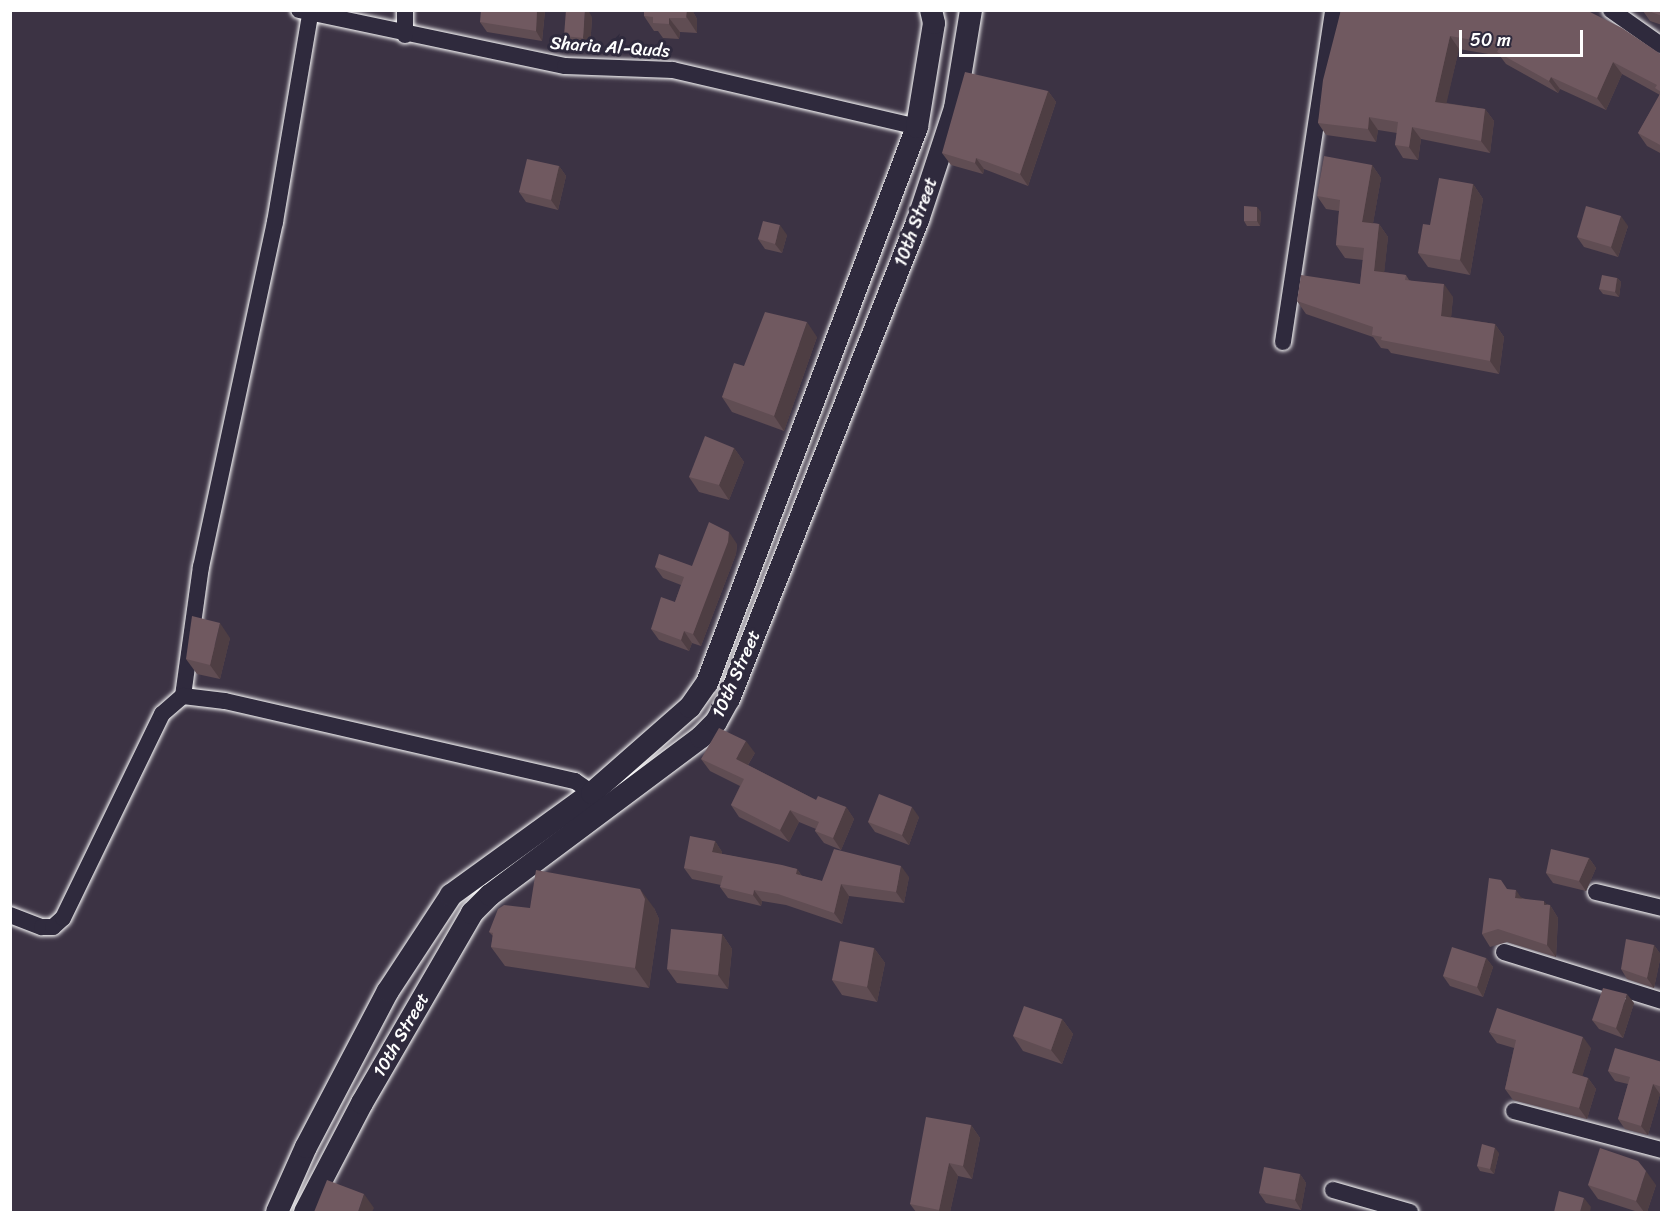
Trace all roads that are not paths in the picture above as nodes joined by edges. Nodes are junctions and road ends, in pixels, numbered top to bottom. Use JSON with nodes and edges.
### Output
{"nodes":[{"id":1,"x":405,"y":10,"type":"edge"},
{"id":2,"x":931,"y":10,"type":"edge"},
{"id":3,"x":971,"y":10,"type":"edge"},
{"id":4,"x":1333,"y":10,"type":"edge"},
{"id":5,"x":1611,"y":10,"type":"edge"},
{"id":6,"x":304,"y":13,"type":"edge"},
{"id":7,"x":405,"y":35,"type":"junction"},
{"id":8,"x":1662,"y":45,"type":"edge"},
{"id":9,"x":918,"y":127,"type":"junction"},
{"id":10,"x":1283,"y":342,"type":"dead end"},
{"id":11,"x":183,"y":696,"type":"junction"},
{"id":12,"x":592,"y":793,"type":"junction"},
{"id":13,"x":1596,"y":892,"type":"dead end"},
{"id":14,"x":1662,"y":908,"type":"edge"},
{"id":15,"x":10,"y":915,"type":"edge"},
{"id":16,"x":1504,"y":952,"type":"dead end"},
{"id":17,"x":1662,"y":1001,"type":"edge"},
{"id":18,"x":1514,"y":1111,"type":"dead end"},
{"id":19,"x":1662,"y":1150,"type":"edge"},
{"id":20,"x":1333,"y":1190,"type":"dead end"},
{"id":21,"x":278,"y":1212,"type":"edge"},
{"id":22,"x":305,"y":1212,"type":"edge"},
{"id":23,"x":1410,"y":1212,"type":"edge"}],
"edges":[{"from":1,"to":7,"type":"street"},
{"from":2,"to":9,"type":"main road","name":"10th Street"},
{"from":3,"to":22,"type":"main road","name":"10th Street"},
{"from":4,"to":10,"type":"street"},
{"from":5,"to":8,"type":"street"},
{"from":6,"to":7,"type":"street","name":"Sharia Al-Quds"},
{"from":6,"to":11,"type":"street"},
{"from":7,"to":9,"type":"street","name":"Sharia Al-Quds"},
{"from":9,"to":12,"type":"main road","name":"10th Street"},
{"from":11,"to":12,"type":"street"},
{"from":11,"to":15,"type":"street"},
{"from":12,"to":21,"type":"main road","name":"10th Street"},
{"from":13,"to":14,"type":"street"},
{"from":16,"to":17,"type":"street"},
{"from":18,"to":19,"type":"street"},
{"from":20,"to":23,"type":"street"}]}
